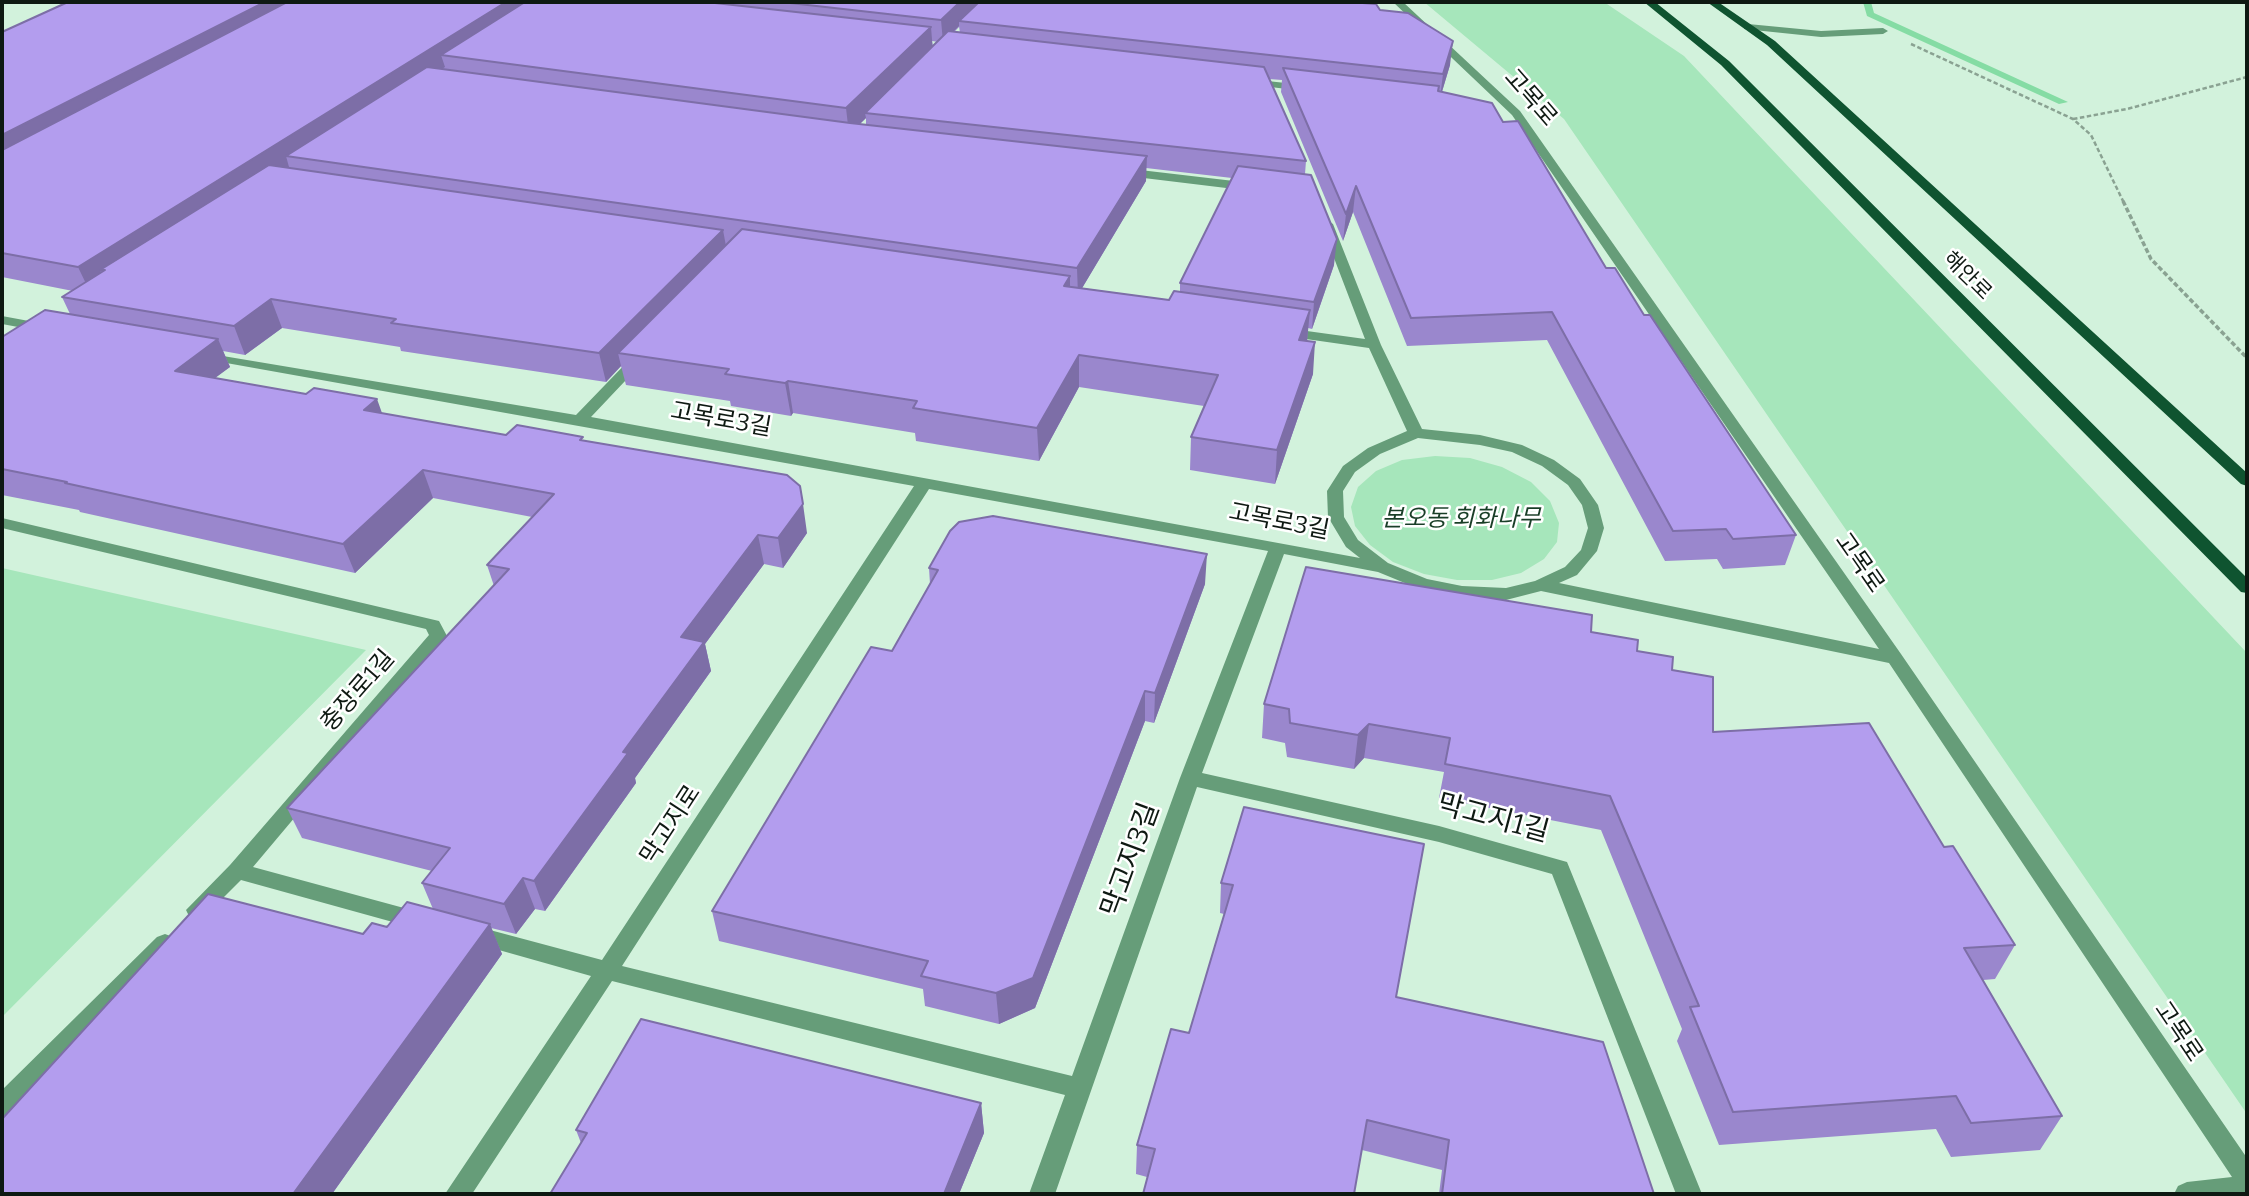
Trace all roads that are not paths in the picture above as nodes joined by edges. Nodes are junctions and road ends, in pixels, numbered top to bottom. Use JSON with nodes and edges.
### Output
{"nodes":[{"id":1,"x":1398,"y":2,"type":"edge"},
{"id":2,"x":1649,"y":2,"type":"edge"},
{"id":3,"x":1712,"y":2,"type":"edge"},
{"id":4,"x":1400,"y":24,"type":"edge"},
{"id":5,"x":1427,"y":27,"type":"junction"},
{"id":6,"x":1748,"y":27,"type":"junction"},
{"id":7,"x":1883,"y":31,"type":"road end"},
{"id":8,"x":1241,"y":81,"type":"edge"},
{"id":9,"x":1310,"y":89,"type":"edge"},
{"id":10,"x":1489,"y":109,"type":"edge"},
{"id":11,"x":1516,"y":113,"type":"junction"},
{"id":12,"x":1112,"y":171,"type":"edge"},
{"id":13,"x":1261,"y":188,"type":"edge"},
{"id":14,"x":1321,"y":207,"type":"edge"},
{"id":15,"x":2,"y":320,"type":"edge"},
{"id":16,"x":1264,"y":329,"type":"edge"},
{"id":17,"x":31,"y":341,"type":"edge"},
{"id":18,"x":1374,"y":345,"type":"junction"},
{"id":19,"x":646,"y":351,"type":"edge"},
{"id":20,"x":187,"y":352,"type":"edge"},
{"id":21,"x":580,"y":420,"type":"junction"},
{"id":22,"x":1416,"y":433,"type":"junction"},
{"id":23,"x":2247,"y":481,"type":"edge"},
{"id":24,"x":925,"y":482,"type":"junction"},
{"id":25,"x":2,"y":523,"type":"edge"},
{"id":26,"x":1279,"y":546,"type":"junction"},
{"id":27,"x":1382,"y":567,"type":"junction"},
{"id":28,"x":1541,"y":585,"type":"junction"},
{"id":29,"x":2247,"y":588,"type":"edge"},
{"id":30,"x":1895,"y":658,"type":"junction"},
{"id":31,"x":1190,"y":778,"type":"junction"},
{"id":32,"x":237,"y":871,"type":"junction"},
{"id":33,"x":607,"y":971,"type":"junction"},
{"id":34,"x":1079,"y":1088,"type":"junction"},
{"id":35,"x":2,"y":1106,"type":"edge"},
{"id":36,"x":2247,"y":1179,"type":"edge"},
{"id":37,"x":2247,"y":1187,"type":"edge"},
{"id":38,"x":458,"y":1194,"type":"edge"},
{"id":39,"x":1042,"y":1194,"type":"edge"},
{"id":40,"x":1689,"y":1194,"type":"edge"},
{"id":41,"x":2187,"y":1194,"type":"edge"}],
"edges":[{"from":1,"to":5,"type":"street","name":"고목로"},
{"from":2,"to":29,"type":"main road","name":"해안로"},
{"from":3,"to":6,"type":"main road","name":"해안로"},
{"from":4,"to":5,"type":"street"},
{"from":5,"to":11,"type":"street","name":"고목로"},
{"from":6,"to":7,"type":"street"},
{"from":6,"to":23,"type":"main road","name":"해안로"},
{"from":8,"to":9,"type":"street"},
{"from":10,"to":11,"type":"street"},
{"from":11,"to":30,"type":"street","name":"고목로"},
{"from":12,"to":13,"type":"street"},
{"from":14,"to":18,"type":"street"},
{"from":15,"to":17,"type":"street"},
{"from":16,"to":18,"type":"street"},
{"from":18,"to":22,"type":"street"},
{"from":19,"to":21,"type":"street"},
{"from":20,"to":21,"type":"street","name":"고목로3길"},
{"from":21,"to":24,"type":"street","name":"고목로3길"},
{"from":22,"to":27,"type":"street"},
{"from":22,"to":28,"type":"street"},
{"from":24,"to":26,"type":"street","name":"고목로3길"},
{"from":24,"to":33,"type":"street","name":"막고지로"},
{"from":25,"to":32,"type":"street","name":"충장로1길"},
{"from":26,"to":27,"type":"street","name":"고목로3길"},
{"from":26,"to":31,"type":"street","name":"막고지3길"},
{"from":27,"to":28,"type":"street"},
{"from":28,"to":30,"type":"street"},
{"from":30,"to":36,"type":"street","name":"고목로"},
{"from":31,"to":34,"type":"street","name":"막고지3길"},
{"from":31,"to":40,"type":"street","name":"막고지1길"},
{"from":32,"to":33,"type":"street"},
{"from":32,"to":35,"type":"street","name":"충장로1길"},
{"from":33,"to":34,"type":"street"},
{"from":33,"to":38,"type":"street","name":"막고지로"},
{"from":34,"to":39,"type":"street","name":"막고지3길"},
{"from":37,"to":41,"type":"street"}]}
